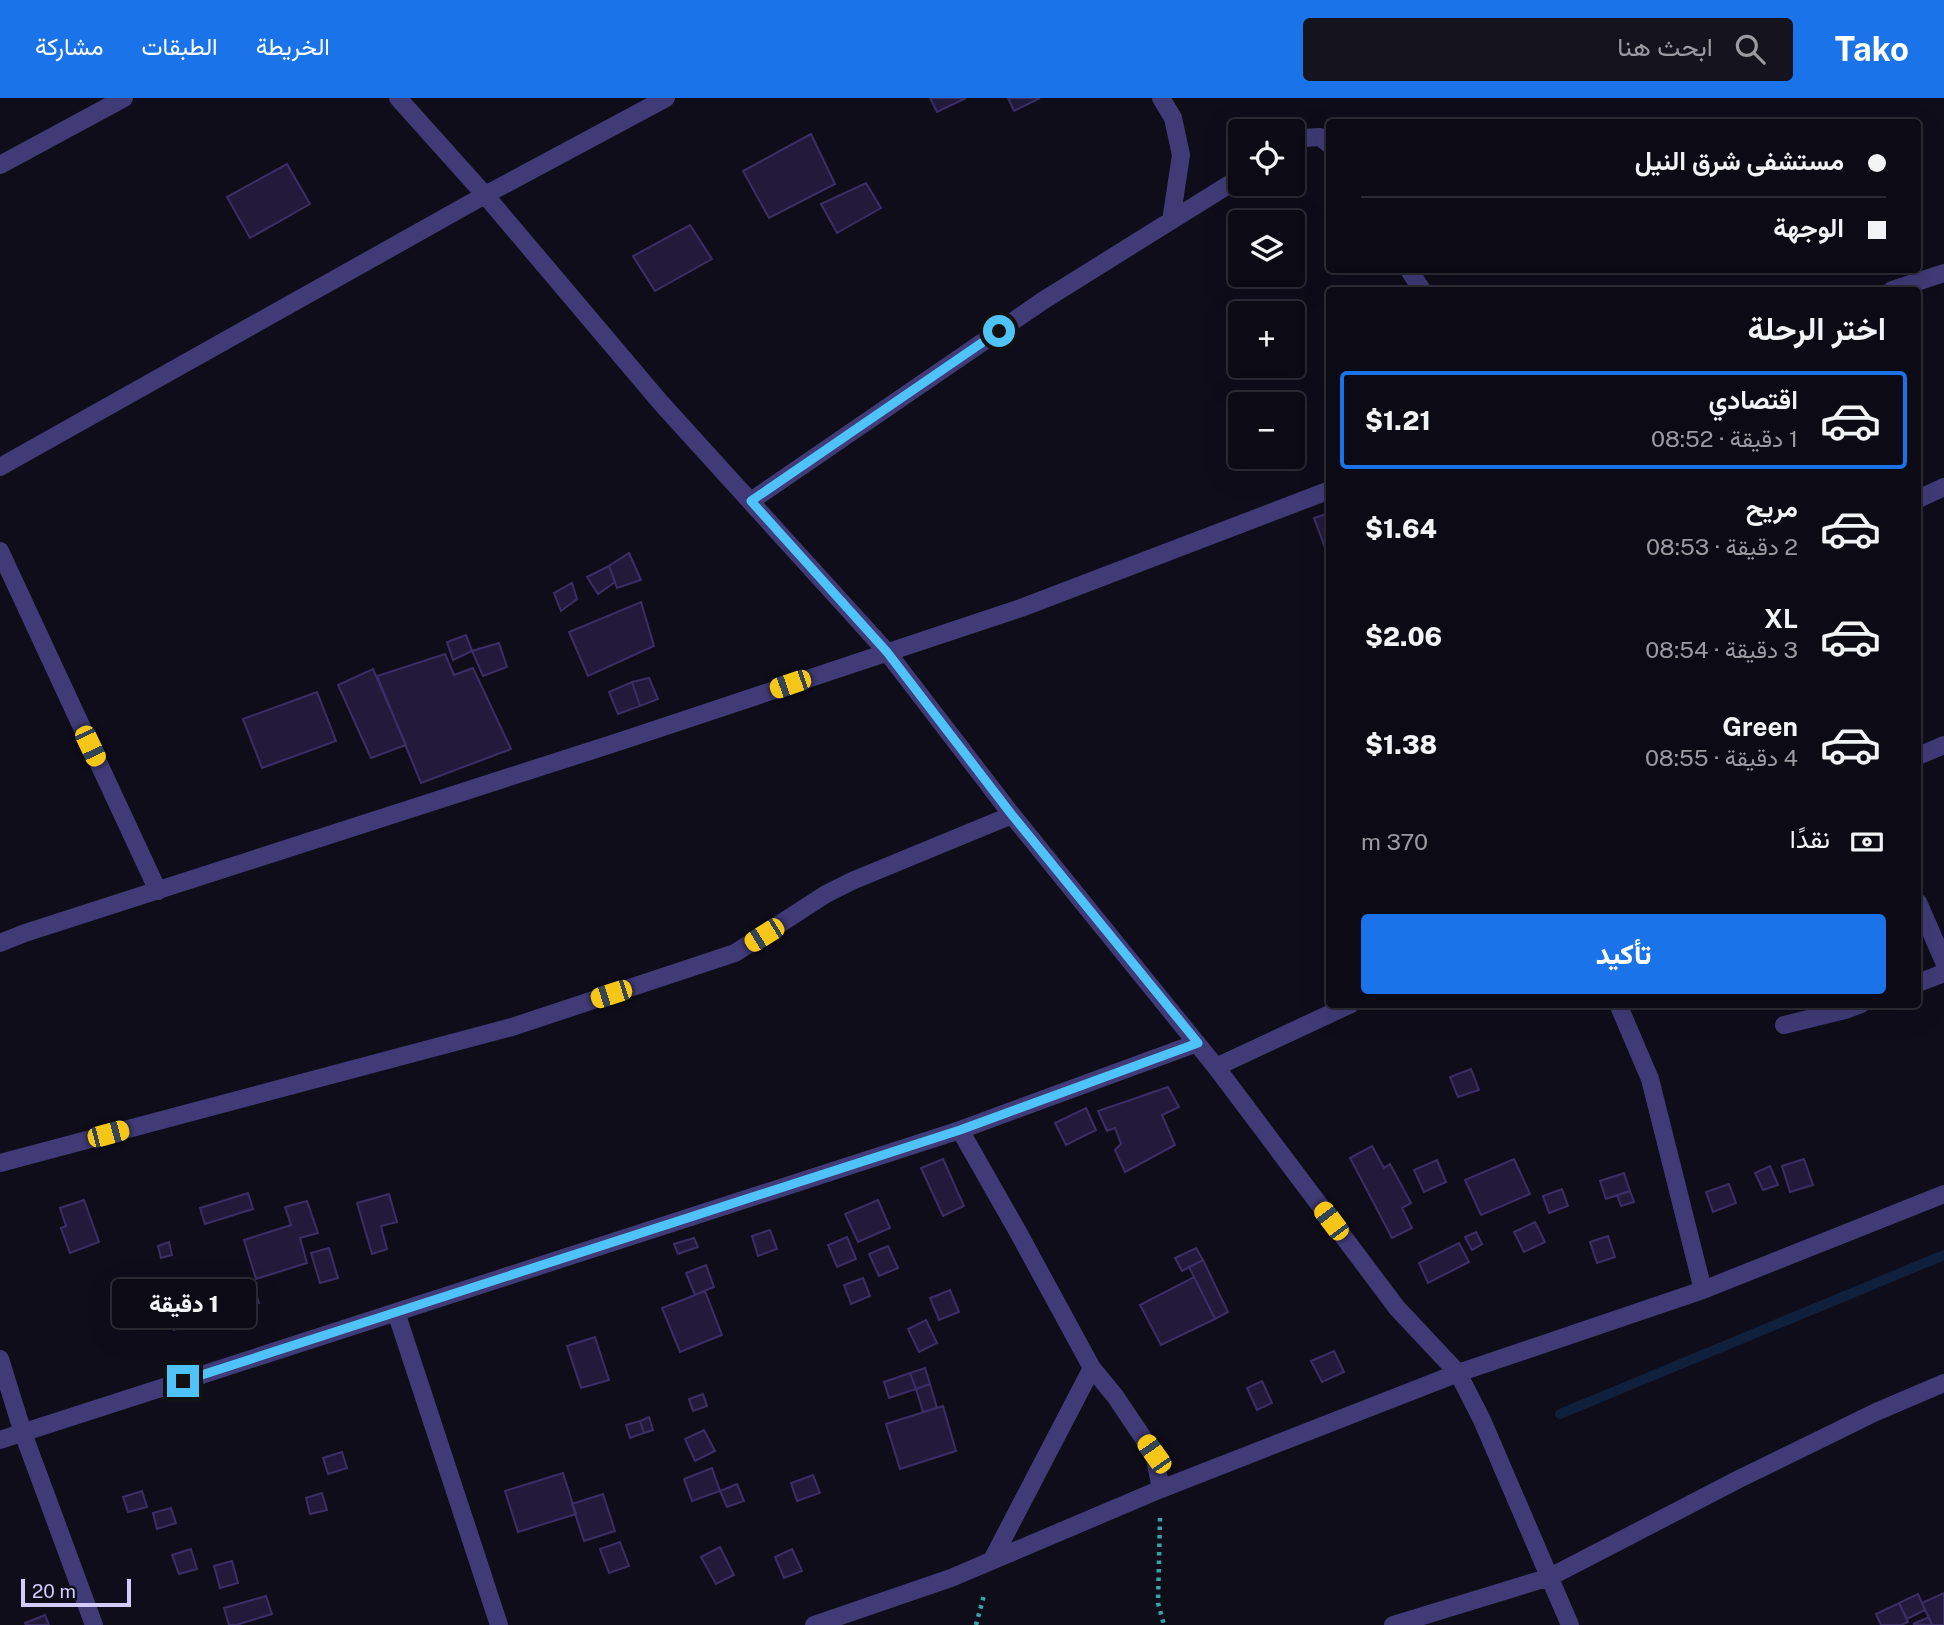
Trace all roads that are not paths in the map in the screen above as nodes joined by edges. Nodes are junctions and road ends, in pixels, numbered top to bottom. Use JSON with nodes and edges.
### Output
{"nodes":[{"id":1,"x":124,"y":98,"type":"edge"},
{"id":2,"x":398,"y":98,"type":"edge"},
{"id":3,"x":666,"y":98,"type":"edge"},
{"id":4,"x":1161,"y":98,"type":"edge"},
{"id":5,"x":1305,"y":138,"type":"edge"},
{"id":6,"x":1326,"y":142,"type":"edge"},
{"id":7,"x":0,"y":165,"type":"edge"},
{"id":8,"x":1228,"y":185,"type":"edge"},
{"id":9,"x":485,"y":195,"type":"junction"},
{"id":10,"x":1171,"y":221,"type":"junction"},
{"id":11,"x":1944,"y":273,"type":"edge"},
{"id":12,"x":1901,"y":287,"type":"edge"},
{"id":13,"x":0,"y":467,"type":"edge"},
{"id":14,"x":1944,"y":486,"type":"edge"},
{"id":15,"x":1326,"y":492,"type":"edge"},
{"id":16,"x":1921,"y":498,"type":"edge"},
{"id":17,"x":751,"y":501,"type":"junction"},
{"id":18,"x":0,"y":551,"type":"edge"},
{"id":19,"x":887,"y":652,"type":"junction"},
{"id":20,"x":1944,"y":745,"type":"edge"},
{"id":21,"x":1921,"y":755,"type":"edge"},
{"id":22,"x":1012,"y":815,"type":"junction"},
{"id":23,"x":158,"y":891,"type":"junction"},
{"id":24,"x":1921,"y":909,"type":"edge"},
{"id":25,"x":0,"y":943,"type":"edge"},
{"id":26,"x":1944,"y":962,"type":"edge"},
{"id":27,"x":1944,"y":974,"type":"edge"},
{"id":28,"x":1921,"y":983,"type":"edge"},
{"id":29,"x":1342,"y":1008,"type":"edge"},
{"id":30,"x":1620,"y":1008,"type":"edge"},
{"id":31,"x":1850,"y":1008,"type":"edge"},
{"id":32,"x":1784,"y":1025,"type":"dead end"},
{"id":33,"x":1198,"y":1043,"type":"junction"},
{"id":34,"x":1216,"y":1067,"type":"junction"},
{"id":35,"x":960,"y":1130,"type":"junction"},
{"id":36,"x":0,"y":1163,"type":"edge"},
{"id":37,"x":1944,"y":1194,"type":"edge"},
{"id":38,"x":1703,"y":1290,"type":"junction"},
{"id":39,"x":396,"y":1312,"type":"junction"},
{"id":40,"x":0,"y":1359,"type":"edge"},
{"id":41,"x":1092,"y":1368,"type":"junction"},
{"id":42,"x":1458,"y":1373,"type":"junction"},
{"id":43,"x":1944,"y":1383,"type":"edge"},
{"id":44,"x":23,"y":1433,"type":"junction"},
{"id":45,"x":0,"y":1440,"type":"edge"},
{"id":46,"x":1161,"y":1489,"type":"junction"},
{"id":47,"x":992,"y":1560,"type":"junction"},
{"id":48,"x":1550,"y":1577,"type":"junction"},
{"id":49,"x":93,"y":1625,"type":"edge"},
{"id":50,"x":499,"y":1625,"type":"edge"},
{"id":51,"x":814,"y":1625,"type":"edge"},
{"id":52,"x":1393,"y":1625,"type":"edge"},
{"id":53,"x":1570,"y":1625,"type":"edge"}],
"edges":[{"from":1,"to":7,"type":"street"},
{"from":2,"to":9,"type":"street"},
{"from":3,"to":9,"type":"street"},
{"from":4,"to":10,"type":"street"},
{"from":5,"to":6,"type":"street"},
{"from":8,"to":10,"type":"street"},
{"from":9,"to":13,"type":"street"},
{"from":9,"to":17,"type":"street"},
{"from":10,"to":17,"type":"street"},
{"from":11,"to":12,"type":"street"},
{"from":14,"to":16,"type":"street"},
{"from":15,"to":19,"type":"street"},
{"from":17,"to":19,"type":"street"},
{"from":18,"to":23,"type":"street"},
{"from":19,"to":22,"type":"street"},
{"from":19,"to":23,"type":"street"},
{"from":20,"to":21,"type":"street"},
{"from":22,"to":33,"type":"street"},
{"from":22,"to":36,"type":"street"},
{"from":23,"to":25,"type":"street"},
{"from":24,"to":26,"type":"street"},
{"from":27,"to":28,"type":"street"},
{"from":29,"to":34,"type":"street"},
{"from":30,"to":38,"type":"street"},
{"from":31,"to":32,"type":"street"},
{"from":33,"to":34,"type":"street"},
{"from":33,"to":35,"type":"street"},
{"from":34,"to":42,"type":"street"},
{"from":35,"to":39,"type":"street"},
{"from":35,"to":41,"type":"street"},
{"from":37,"to":38,"type":"street"},
{"from":38,"to":42,"type":"street"},
{"from":39,"to":44,"type":"street"},
{"from":39,"to":50,"type":"street"},
{"from":40,"to":44,"type":"street"},
{"from":41,"to":46,"type":"street"},
{"from":41,"to":47,"type":"street"},
{"from":42,"to":46,"type":"street"},
{"from":42,"to":48,"type":"street"},
{"from":43,"to":48,"type":"street"},
{"from":44,"to":45,"type":"street"},
{"from":44,"to":49,"type":"street"},
{"from":46,"to":47,"type":"street"},
{"from":47,"to":51,"type":"street"},
{"from":48,"to":52,"type":"street"},
{"from":48,"to":53,"type":"street"}]}
